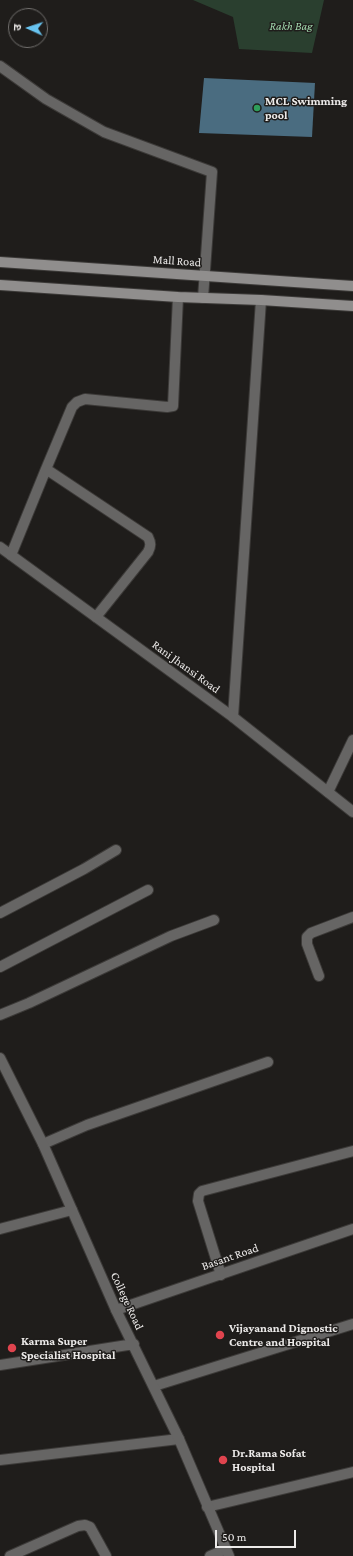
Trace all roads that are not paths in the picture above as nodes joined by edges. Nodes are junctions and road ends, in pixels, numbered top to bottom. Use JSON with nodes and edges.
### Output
{"nodes":[{"id":1,"x":0,"y":66,"type":"edge"},
{"id":2,"x":0,"y":262,"type":"edge"},
{"id":3,"x":203,"y":275,"type":"junction"},
{"id":4,"x":0,"y":285,"type":"edge"},
{"id":5,"x":353,"y":286,"type":"edge"},
{"id":6,"x":178,"y":297,"type":"junction"},
{"id":7,"x":203,"y":298,"type":"junction"},
{"id":8,"x":261,"y":300,"type":"junction"},
{"id":9,"x":353,"y":306,"type":"edge"},
{"id":10,"x":46,"y":469,"type":"junction"},
{"id":11,"x":0,"y":547,"type":"edge"},
{"id":12,"x":11,"y":555,"type":"junction"},
{"id":13,"x":96,"y":617,"type":"junction"},
{"id":14,"x":233,"y":717,"type":"junction"},
{"id":15,"x":353,"y":740,"type":"edge"},
{"id":16,"x":328,"y":792,"type":"junction"},
{"id":17,"x":353,"y":812,"type":"edge"},
{"id":18,"x":116,"y":850,"type":"dead end"},
{"id":19,"x":148,"y":890,"type":"dead end"},
{"id":20,"x":0,"y":913,"type":"edge"},
{"id":21,"x":353,"y":917,"type":"edge"},
{"id":22,"x":214,"y":920,"type":"dead end"},
{"id":23,"x":0,"y":967,"type":"edge"},
{"id":24,"x":319,"y":976,"type":"dead end"},
{"id":25,"x":0,"y":1015,"type":"edge"},
{"id":26,"x":0,"y":1058,"type":"edge"},
{"id":27,"x":268,"y":1062,"type":"dead end"},
{"id":28,"x":43,"y":1144,"type":"junction"},
{"id":29,"x":353,"y":1151,"type":"edge"},
{"id":30,"x":72,"y":1210,"type":"junction"},
{"id":31,"x":0,"y":1229,"type":"edge"},
{"id":32,"x":353,"y":1229,"type":"edge"},
{"id":33,"x":221,"y":1275,"type":"junction"},
{"id":34,"x":116,"y":1310,"type":"junction"},
{"id":35,"x":353,"y":1324,"type":"edge"},
{"id":36,"x":134,"y":1344,"type":"junction"},
{"id":37,"x":0,"y":1365,"type":"edge"},
{"id":38,"x":154,"y":1386,"type":"junction"},
{"id":39,"x":179,"y":1439,"type":"junction"},
{"id":40,"x":0,"y":1460,"type":"edge"},
{"id":41,"x":353,"y":1472,"type":"edge"},
{"id":42,"x":207,"y":1507,"type":"junction"},
{"id":43,"x":228,"y":1552,"type":"edge"},
{"id":44,"x":10,"y":1556,"type":"edge"},
{"id":45,"x":106,"y":1556,"type":"edge"},
{"id":46,"x":210,"y":1556,"type":"edge"}],
"edges":[{"from":1,"to":3,"type":"street"},
{"from":2,"to":3,"type":"main road","name":"Mall Road"},
{"from":3,"to":5,"type":"main road","name":"Mall Road"},
{"from":3,"to":7,"type":"street"},
{"from":4,"to":6,"type":"main road"},
{"from":6,"to":7,"type":"main road"},
{"from":6,"to":10,"type":"street"},
{"from":7,"to":8,"type":"main road"},
{"from":8,"to":9,"type":"main road"},
{"from":8,"to":14,"type":"street"},
{"from":10,"to":12,"type":"street"},
{"from":10,"to":13,"type":"street"},
{"from":11,"to":12,"type":"street","name":"Rani Jhansi Road"},
{"from":12,"to":13,"type":"street","name":"Rani Jhansi Road"},
{"from":13,"to":14,"type":"street","name":"Rani Jhansi Road"},
{"from":14,"to":16,"type":"street","name":"Rani Jhansi Road"},
{"from":15,"to":16,"type":"street"},
{"from":16,"to":17,"type":"street","name":"Rani Jhansi Road"},
{"from":18,"to":20,"type":"street"},
{"from":19,"to":23,"type":"street"},
{"from":21,"to":24,"type":"street"},
{"from":22,"to":25,"type":"street"},
{"from":26,"to":28,"type":"street","name":"College Road"},
{"from":27,"to":28,"type":"street"},
{"from":28,"to":30,"type":"street","name":"College Road"},
{"from":29,"to":33,"type":"street"},
{"from":30,"to":31,"type":"street"},
{"from":30,"to":34,"type":"street","name":"College Road"},
{"from":32,"to":33,"type":"street","name":"Basant Road"},
{"from":33,"to":34,"type":"street","name":"Basant Road"},
{"from":34,"to":36,"type":"street","name":"College Road"},
{"from":35,"to":38,"type":"street"},
{"from":36,"to":37,"type":"street"},
{"from":36,"to":38,"type":"street","name":"College Road"},
{"from":38,"to":39,"type":"street","name":"College Road"},
{"from":39,"to":40,"type":"street"},
{"from":39,"to":42,"type":"street","name":"College Road"},
{"from":41,"to":42,"type":"street"},
{"from":42,"to":43,"type":"street","name":"College Road"},
{"from":43,"to":46,"type":"street"},
{"from":44,"to":45,"type":"street"}]}
